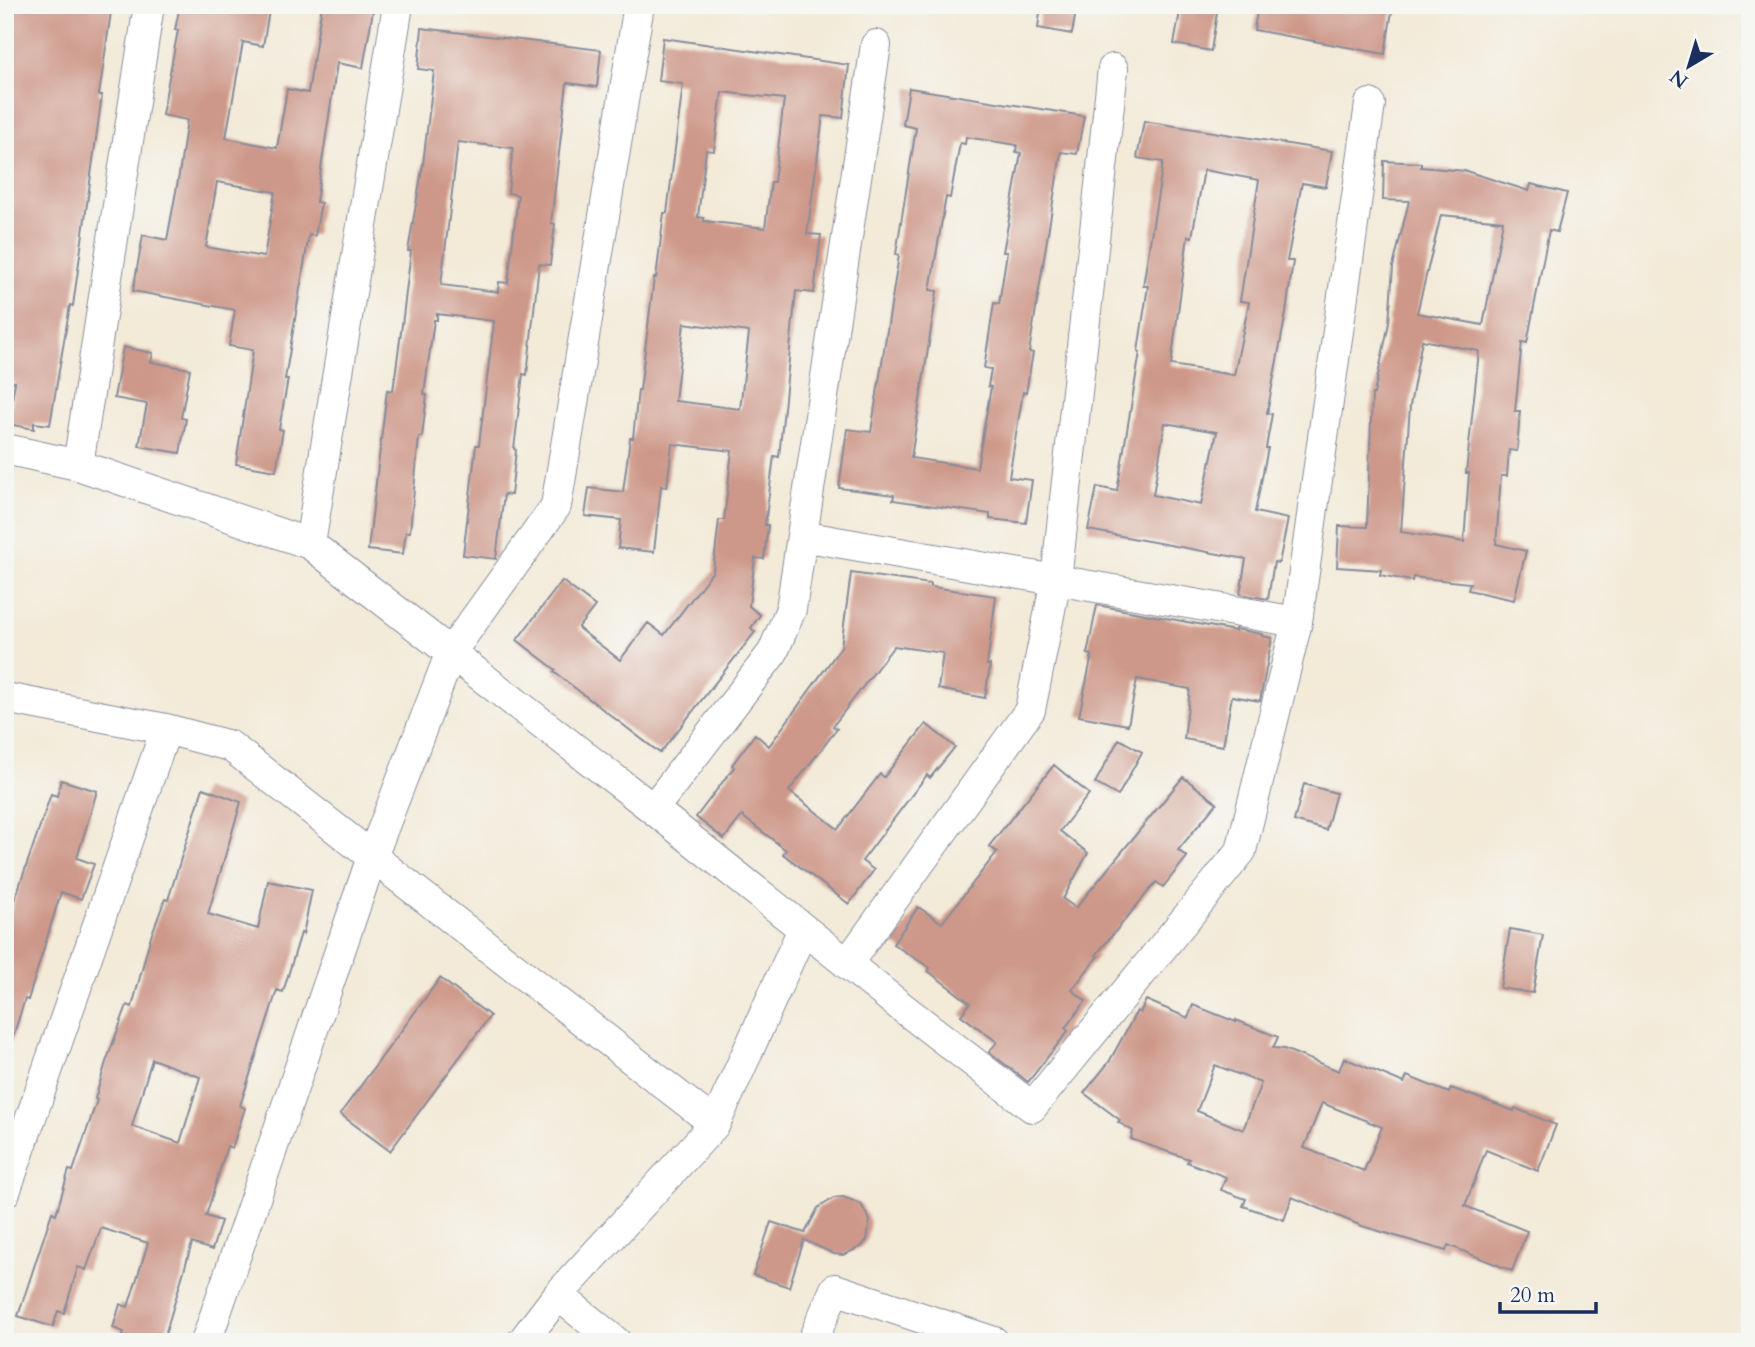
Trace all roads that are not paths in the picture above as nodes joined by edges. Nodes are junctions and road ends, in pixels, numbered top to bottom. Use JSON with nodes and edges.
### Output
{"nodes":[{"id":1,"x":149,"y":5,"type":"edge"},
{"id":2,"x":398,"y":5,"type":"edge"},
{"id":3,"x":639,"y":5,"type":"edge"},
{"id":4,"x":876,"y":46,"type":"dead end"},
{"id":5,"x":1113,"y":69,"type":"dead end"},
{"id":6,"x":1370,"y":104,"type":"dead end"},
{"id":7,"x":5,"y":449,"type":"edge"},
{"id":8,"x":78,"y":465,"type":"junction"},
{"id":9,"x":802,"y":536,"type":"junction"},
{"id":10,"x":310,"y":544,"type":"junction"},
{"id":11,"x":1056,"y":580,"type":"junction"},
{"id":12,"x":1297,"y":622,"type":"junction"},
{"id":13,"x":452,"y":652,"type":"junction"},
{"id":14,"x":5,"y":698,"type":"edge"},
{"id":15,"x":166,"y":729,"type":"junction"},
{"id":16,"x":653,"y":809,"type":"junction"},
{"id":17,"x":372,"y":857,"type":"junction"},
{"id":18,"x":803,"y":929,"type":"junction"},
{"id":19,"x":847,"y":964,"type":"junction"},
{"id":20,"x":715,"y":1124,"type":"junction"},
{"id":21,"x":5,"y":1192,"type":"edge"},
{"id":22,"x":558,"y":1295,"type":"junction"},
{"id":23,"x":206,"y":1342,"type":"edge"},
{"id":24,"x":523,"y":1342,"type":"edge"},
{"id":25,"x":616,"y":1342,"type":"edge"},
{"id":26,"x":811,"y":1342,"type":"edge"},
{"id":27,"x":994,"y":1342,"type":"edge"}],
"edges":[{"from":1,"to":8,"type":"street"},
{"from":2,"to":10,"type":"street"},
{"from":3,"to":13,"type":"street"},
{"from":4,"to":9,"type":"street"},
{"from":5,"to":11,"type":"street"},
{"from":6,"to":12,"type":"street"},
{"from":7,"to":8,"type":"street"},
{"from":8,"to":10,"type":"street"},
{"from":9,"to":11,"type":"street"},
{"from":9,"to":16,"type":"street"},
{"from":10,"to":13,"type":"street"},
{"from":11,"to":12,"type":"street"},
{"from":11,"to":19,"type":"street"},
{"from":12,"to":19,"type":"street"},
{"from":13,"to":16,"type":"street"},
{"from":13,"to":17,"type":"street"},
{"from":14,"to":15,"type":"street"},
{"from":15,"to":17,"type":"street"},
{"from":15,"to":21,"type":"street"},
{"from":16,"to":18,"type":"street"},
{"from":17,"to":20,"type":"street"},
{"from":17,"to":23,"type":"street"},
{"from":18,"to":19,"type":"street"},
{"from":18,"to":20,"type":"street"},
{"from":20,"to":22,"type":"street"},
{"from":22,"to":24,"type":"street"},
{"from":22,"to":25,"type":"street"},
{"from":26,"to":27,"type":"street"}]}
